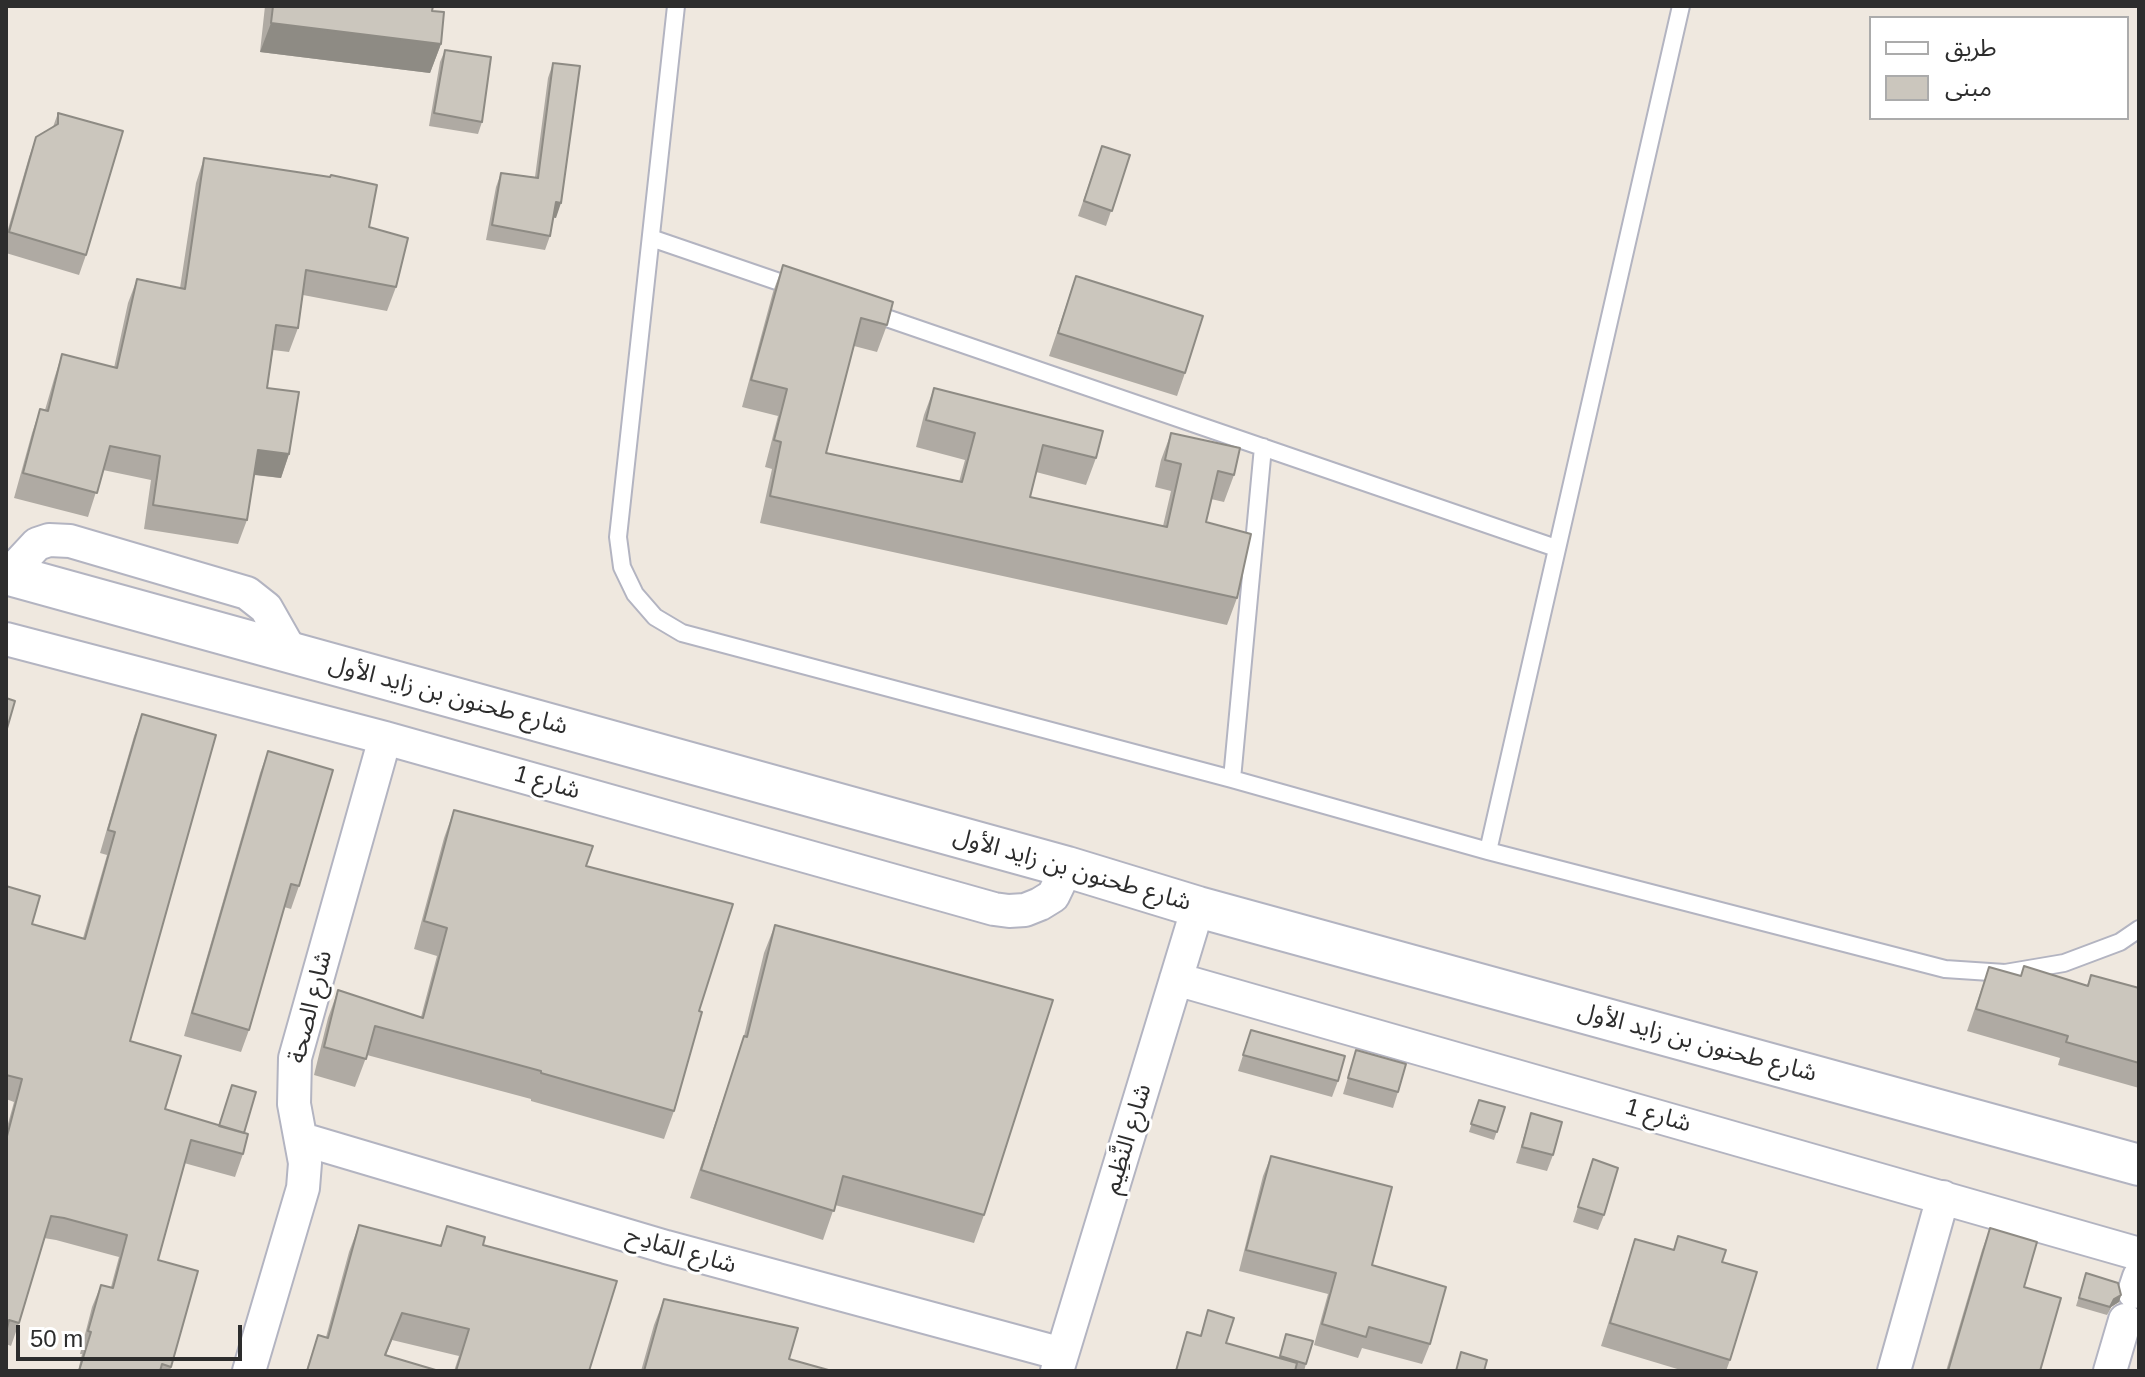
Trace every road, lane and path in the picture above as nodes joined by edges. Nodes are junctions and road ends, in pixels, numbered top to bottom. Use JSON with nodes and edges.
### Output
{"nodes":[{"id":1,"x":676,"y":6,"type":"edge"},
{"id":2,"x":1681,"y":6,"type":"edge"},
{"id":3,"x":651,"y":238,"type":"junction"},
{"id":4,"x":816,"y":294,"type":"edge"},
{"id":5,"x":860,"y":309,"type":"edge"},
{"id":6,"x":1263,"y":447,"type":"junction"},
{"id":7,"x":1556,"y":548,"type":"junction"},
{"id":8,"x":7,"y":574,"type":"edge"},
{"id":9,"x":6,"y":639,"type":"edge"},
{"id":10,"x":385,"y":738,"type":"junction"},
{"id":11,"x":1232,"y":779,"type":"junction"},
{"id":12,"x":1488,"y":851,"type":"junction"},
{"id":13,"x":1067,"y":867,"type":"junction"},
{"id":14,"x":1198,"y":907,"type":"junction"},
{"id":15,"x":2139,"y":929,"type":"edge"},
{"id":16,"x":1176,"y":979,"type":"junction"},
{"id":17,"x":302,"y":1139,"type":"junction"},
{"id":18,"x":2139,"y":1165,"type":"edge"},
{"id":19,"x":1943,"y":1197,"type":"junction"},
{"id":20,"x":2139,"y":1254,"type":"edge"},
{"id":21,"x":2133,"y":1297,"type":"edge"},
{"id":22,"x":1060,"y":1362,"type":"edge"},
{"id":23,"x":249,"y":1371,"type":"edge"},
{"id":24,"x":1894,"y":1371,"type":"edge"},
{"id":25,"x":2110,"y":1371,"type":"edge"}],
"edges":[{"from":1,"to":3,"type":"lane"},
{"from":2,"to":7,"type":"lane"},
{"from":3,"to":4,"type":"lane"},
{"from":3,"to":11,"type":"lane"},
{"from":5,"to":6,"type":"lane"},
{"from":6,"to":7,"type":"lane"},
{"from":6,"to":11,"type":"lane"},
{"from":7,"to":12,"type":"lane"},
{"from":8,"to":13,"type":"street","name":"شارع طحنون بن زايد الأول"},
{"from":9,"to":10,"type":"street","name":"شارع 1"},
{"from":10,"to":13,"type":"street","name":"شارع 1"},
{"from":10,"to":17,"type":"street","name":"شارع الصحة"},
{"from":11,"to":12,"type":"lane"},
{"from":12,"to":15,"type":"lane"},
{"from":13,"to":14,"type":"street","name":"شارع طحنون بن زايد الأول"},
{"from":14,"to":16,"type":"street","name":"شارع النَّظِيم"},
{"from":14,"to":18,"type":"street","name":"شارع طحنون بن زايد الأول"},
{"from":16,"to":19,"type":"street","name":"شارع 1"},
{"from":16,"to":22,"type":"street","name":"شارع النَّظِيم"},
{"from":17,"to":22,"type":"street","name":"شارع المَادِح"},
{"from":17,"to":23,"type":"street","name":"شارع الصحة"},
{"from":19,"to":20,"type":"street","name":"شارع 1"},
{"from":19,"to":24,"type":"street"},
{"from":21,"to":25,"type":"street"}]}
